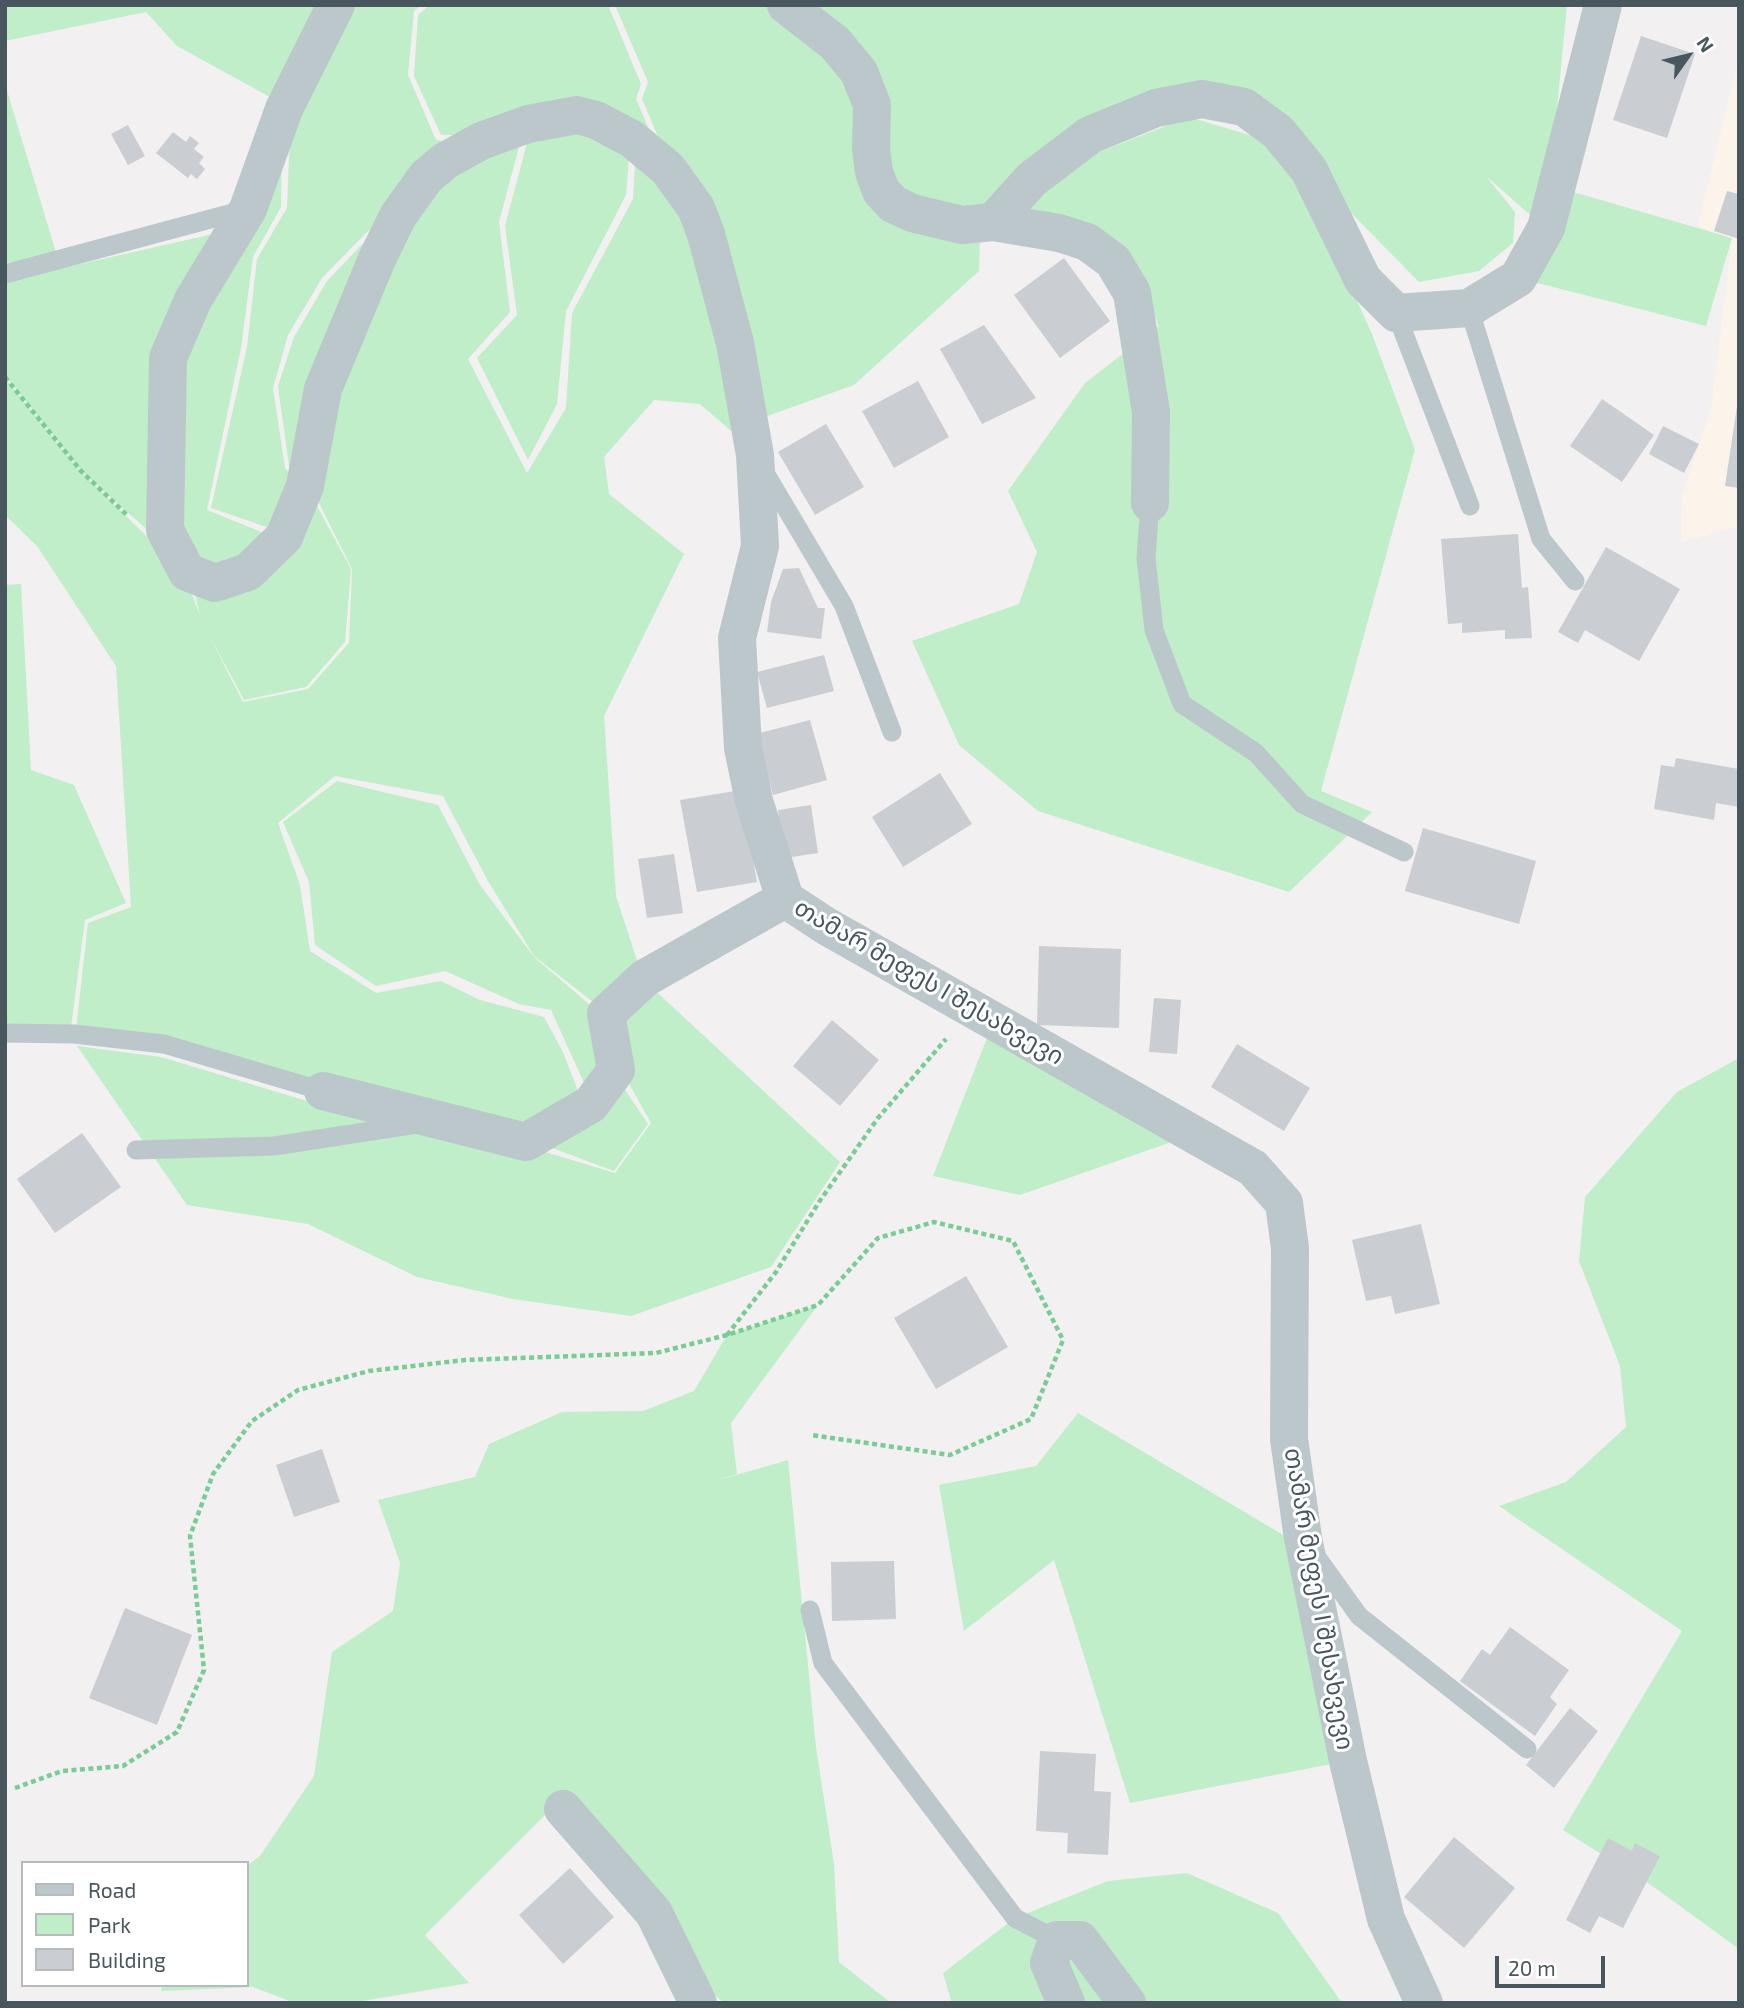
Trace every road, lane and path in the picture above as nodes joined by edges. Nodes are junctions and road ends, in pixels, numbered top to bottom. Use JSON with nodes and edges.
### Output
{"nodes":[{"id":1,"x":336,"y":5,"type":"edge"},
{"id":2,"x":786,"y":5,"type":"edge"},
{"id":3,"x":1602,"y":5,"type":"edge"},
{"id":4,"x":248,"y":209,"type":"junction"},
{"id":5,"x":992,"y":222,"type":"junction"},
{"id":6,"x":5,"y":274,"type":"edge"},
{"id":7,"x":1469,"y":308,"type":"junction"},
{"id":8,"x":1396,"y":313,"type":"junction"},
{"id":9,"x":5,"y":377,"type":"edge"},
{"id":10,"x":755,"y":455,"type":"junction"},
{"id":11,"x":1150,"y":503,"type":"joint"},
{"id":12,"x":1470,"y":506,"type":"dead end"},
{"id":13,"x":129,"y":517,"type":"dead end"},
{"id":14,"x":1575,"y":582,"type":"dead end"},
{"id":15,"x":892,"y":732,"type":"dead end"},
{"id":16,"x":1404,"y":852,"type":"dead end"},
{"id":17,"x":785,"y":899,"type":"junction"},
{"id":18,"x":992,"y":1020,"type":"junction"},
{"id":19,"x":5,"y":1033,"type":"edge"},
{"id":20,"x":323,"y":1091,"type":"joint"},
{"id":21,"x":440,"y":1121,"type":"junction"},
{"id":22,"x":136,"y":1150,"type":"dead end"},
{"id":23,"x":727,"y":1335,"type":"junction"},
{"id":24,"x":811,"y":1436,"type":"dead end"},
{"id":25,"x":1303,"y":1538,"type":"junction"},
{"id":26,"x":810,"y":1610,"type":"dead end"},
{"id":27,"x":1527,"y":1749,"type":"dead end"},
{"id":28,"x":15,"y":1788,"type":"dead end"},
{"id":29,"x":563,"y":1809,"type":"dead end"},
{"id":30,"x":1057,"y":1940,"type":"junction"},
{"id":31,"x":698,"y":2003,"type":"edge"},
{"id":32,"x":1066,"y":2003,"type":"edge"},
{"id":33,"x":1126,"y":2003,"type":"edge"},
{"id":34,"x":1423,"y":2003,"type":"edge"}],
"edges":[{"from":1,"to":4,"type":"street","name":"თამარ მეფეს I შესახვევი"},
{"from":2,"to":5,"type":"street"},
{"from":3,"to":7,"type":"street"},
{"from":4,"to":6,"type":"lane"},
{"from":4,"to":10,"type":"street","name":"თამარ მეფეს I შესახვევი"},
{"from":5,"to":8,"type":"street"},
{"from":5,"to":11,"type":"street"},
{"from":7,"to":8,"type":"street"},
{"from":7,"to":14,"type":"lane"},
{"from":8,"to":12,"type":"lane"},
{"from":9,"to":13,"type":"path"},
{"from":10,"to":15,"type":"lane"},
{"from":10,"to":17,"type":"street","name":"თამარ მეფეს I შესახვევი"},
{"from":11,"to":16,"type":"lane"},
{"from":17,"to":18,"type":"street","name":"თამარ მეფეს I შესახვევი"},
{"from":17,"to":21,"type":"street"},
{"from":18,"to":23,"type":"path"},
{"from":18,"to":25,"type":"street","name":"თამარ მეფეს I შესახვევი"},
{"from":19,"to":20,"type":"lane"},
{"from":20,"to":21,"type":"street"},
{"from":21,"to":22,"type":"lane"},
{"from":23,"to":24,"type":"path"},
{"from":23,"to":28,"type":"path"},
{"from":25,"to":27,"type":"lane"},
{"from":25,"to":34,"type":"street","name":"თამარ მეფეს I შესახვევი"},
{"from":26,"to":30,"type":"lane"},
{"from":29,"to":31,"type":"street"},
{"from":30,"to":32,"type":"street"},
{"from":30,"to":33,"type":"street"}]}
